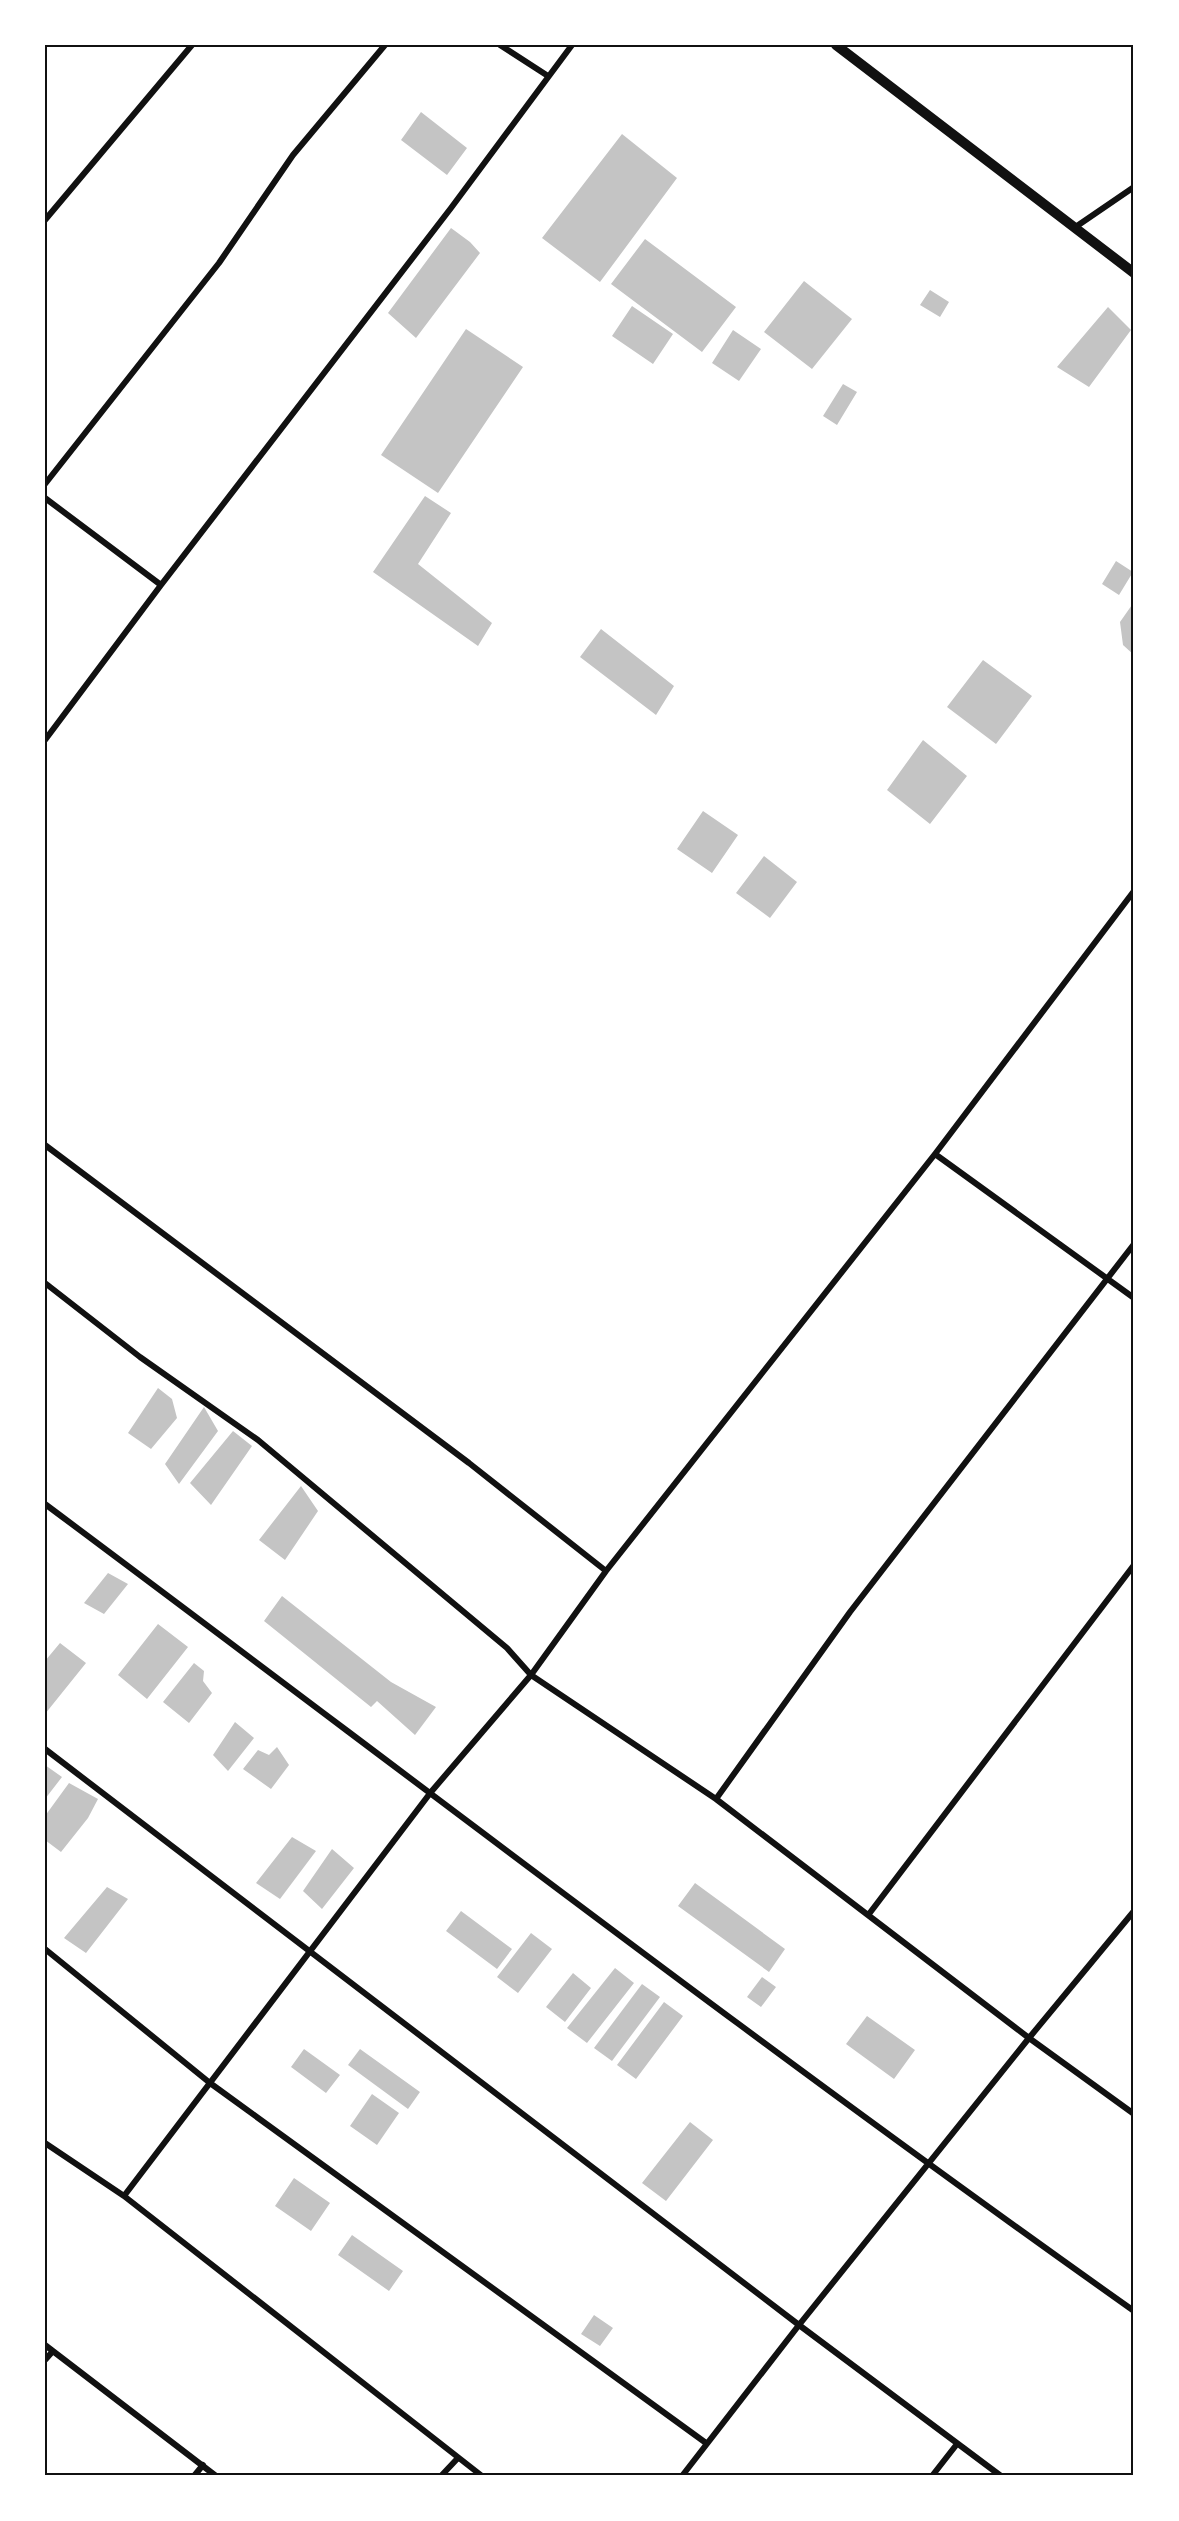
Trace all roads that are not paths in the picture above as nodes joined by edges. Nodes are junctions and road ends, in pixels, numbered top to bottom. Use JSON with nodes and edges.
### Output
{"nodes":[{"id":1,"x":192,"y":45,"type":"edge"},
{"id":2,"x":385,"y":45,"type":"edge"},
{"id":3,"x":500,"y":45,"type":"edge"},
{"id":4,"x":572,"y":45,"type":"edge"},
{"id":5,"x":836,"y":45,"type":"edge"},
{"id":6,"x":548,"y":76,"type":"junction"},
{"id":7,"x":1134,"y":187,"type":"edge"},
{"id":8,"x":45,"y":220,"type":"edge"},
{"id":9,"x":1074,"y":228,"type":"junction"},
{"id":10,"x":1134,"y":273,"type":"edge"},
{"id":11,"x":45,"y":484,"type":"edge"},
{"id":12,"x":45,"y":498,"type":"edge"},
{"id":13,"x":161,"y":585,"type":"junction"},
{"id":14,"x":45,"y":740,"type":"edge"},
{"id":15,"x":1134,"y":891,"type":"edge"},
{"id":16,"x":45,"y":1145,"type":"edge"},
{"id":17,"x":934,"y":1154,"type":"junction"},
{"id":18,"x":1134,"y":1244,"type":"edge"},
{"id":19,"x":1109,"y":1278,"type":"junction"},
{"id":20,"x":45,"y":1283,"type":"edge"},
{"id":21,"x":1134,"y":1298,"type":"edge"},
{"id":22,"x":45,"y":1504,"type":"edge"},
{"id":23,"x":1134,"y":1565,"type":"edge"},
{"id":24,"x":606,"y":1571,"type":"junction"},
{"id":25,"x":531,"y":1675,"type":"junction"},
{"id":26,"x":45,"y":1749,"type":"edge"},
{"id":27,"x":432,"y":1792,"type":"junction"},
{"id":28,"x":716,"y":1799,"type":"junction"},
{"id":29,"x":1134,"y":1911,"type":"edge"},
{"id":30,"x":869,"y":1914,"type":"junction"},
{"id":31,"x":45,"y":1949,"type":"edge"},
{"id":32,"x":309,"y":1951,"type":"junction"},
{"id":33,"x":1029,"y":2038,"type":"junction"},
{"id":34,"x":210,"y":2083,"type":"junction"},
{"id":35,"x":1134,"y":2114,"type":"edge"},
{"id":36,"x":45,"y":2143,"type":"edge"},
{"id":37,"x":927,"y":2165,"type":"junction"},
{"id":38,"x":124,"y":2196,"type":"junction"},
{"id":39,"x":1134,"y":2312,"type":"edge"},
{"id":40,"x":799,"y":2325,"type":"junction"},
{"id":41,"x":45,"y":2345,"type":"edge"},
{"id":42,"x":53,"y":2350,"type":"junction"},
{"id":43,"x":45,"y":2360,"type":"edge"},
{"id":44,"x":706,"y":2443,"type":"junction"},
{"id":45,"x":957,"y":2444,"type":"junction"},
{"id":46,"x":457,"y":2459,"type":"junction"},
{"id":47,"x":202,"y":2466,"type":"junction"},
{"id":48,"x":194,"y":2476,"type":"edge"},
{"id":49,"x":216,"y":2476,"type":"edge"},
{"id":50,"x":441,"y":2476,"type":"edge"},
{"id":51,"x":482,"y":2476,"type":"edge"},
{"id":52,"x":682,"y":2476,"type":"edge"},
{"id":53,"x":932,"y":2476,"type":"edge"},
{"id":54,"x":1001,"y":2476,"type":"edge"}],
"edges":[{"from":1,"to":8,"type":"street"},
{"from":2,"to":11,"type":"street"},
{"from":3,"to":6,"type":"street"},
{"from":4,"to":6,"type":"street"},
{"from":5,"to":9,"type":"street"},
{"from":6,"to":13,"type":"street"},
{"from":7,"to":9,"type":"street"},
{"from":9,"to":10,"type":"street"},
{"from":12,"to":13,"type":"street"},
{"from":13,"to":14,"type":"street"},
{"from":15,"to":17,"type":"street"},
{"from":16,"to":24,"type":"street"},
{"from":17,"to":19,"type":"street"},
{"from":17,"to":24,"type":"street"},
{"from":18,"to":19,"type":"street"},
{"from":19,"to":21,"type":"street"},
{"from":19,"to":28,"type":"street"},
{"from":20,"to":25,"type":"street"},
{"from":22,"to":27,"type":"street"},
{"from":23,"to":30,"type":"street"},
{"from":24,"to":25,"type":"street"},
{"from":25,"to":27,"type":"street"},
{"from":25,"to":28,"type":"street"},
{"from":26,"to":32,"type":"street"},
{"from":27,"to":32,"type":"street"},
{"from":27,"to":37,"type":"street"},
{"from":28,"to":30,"type":"street"},
{"from":29,"to":33,"type":"street"},
{"from":30,"to":33,"type":"street"},
{"from":31,"to":34,"type":"street"},
{"from":32,"to":34,"type":"street"},
{"from":32,"to":40,"type":"street"},
{"from":33,"to":35,"type":"street"},
{"from":33,"to":37,"type":"street"},
{"from":34,"to":38,"type":"street"},
{"from":34,"to":44,"type":"street"},
{"from":36,"to":38,"type":"street"},
{"from":37,"to":39,"type":"street"},
{"from":37,"to":40,"type":"street"},
{"from":38,"to":46,"type":"street"},
{"from":40,"to":44,"type":"street"},
{"from":40,"to":45,"type":"street"},
{"from":41,"to":42,"type":"street"},
{"from":42,"to":43,"type":"street"},
{"from":42,"to":47,"type":"street"},
{"from":44,"to":52,"type":"street"},
{"from":45,"to":53,"type":"street"},
{"from":45,"to":54,"type":"street"},
{"from":46,"to":50,"type":"street"},
{"from":46,"to":51,"type":"street"},
{"from":47,"to":48,"type":"street"},
{"from":47,"to":49,"type":"street"}]}
